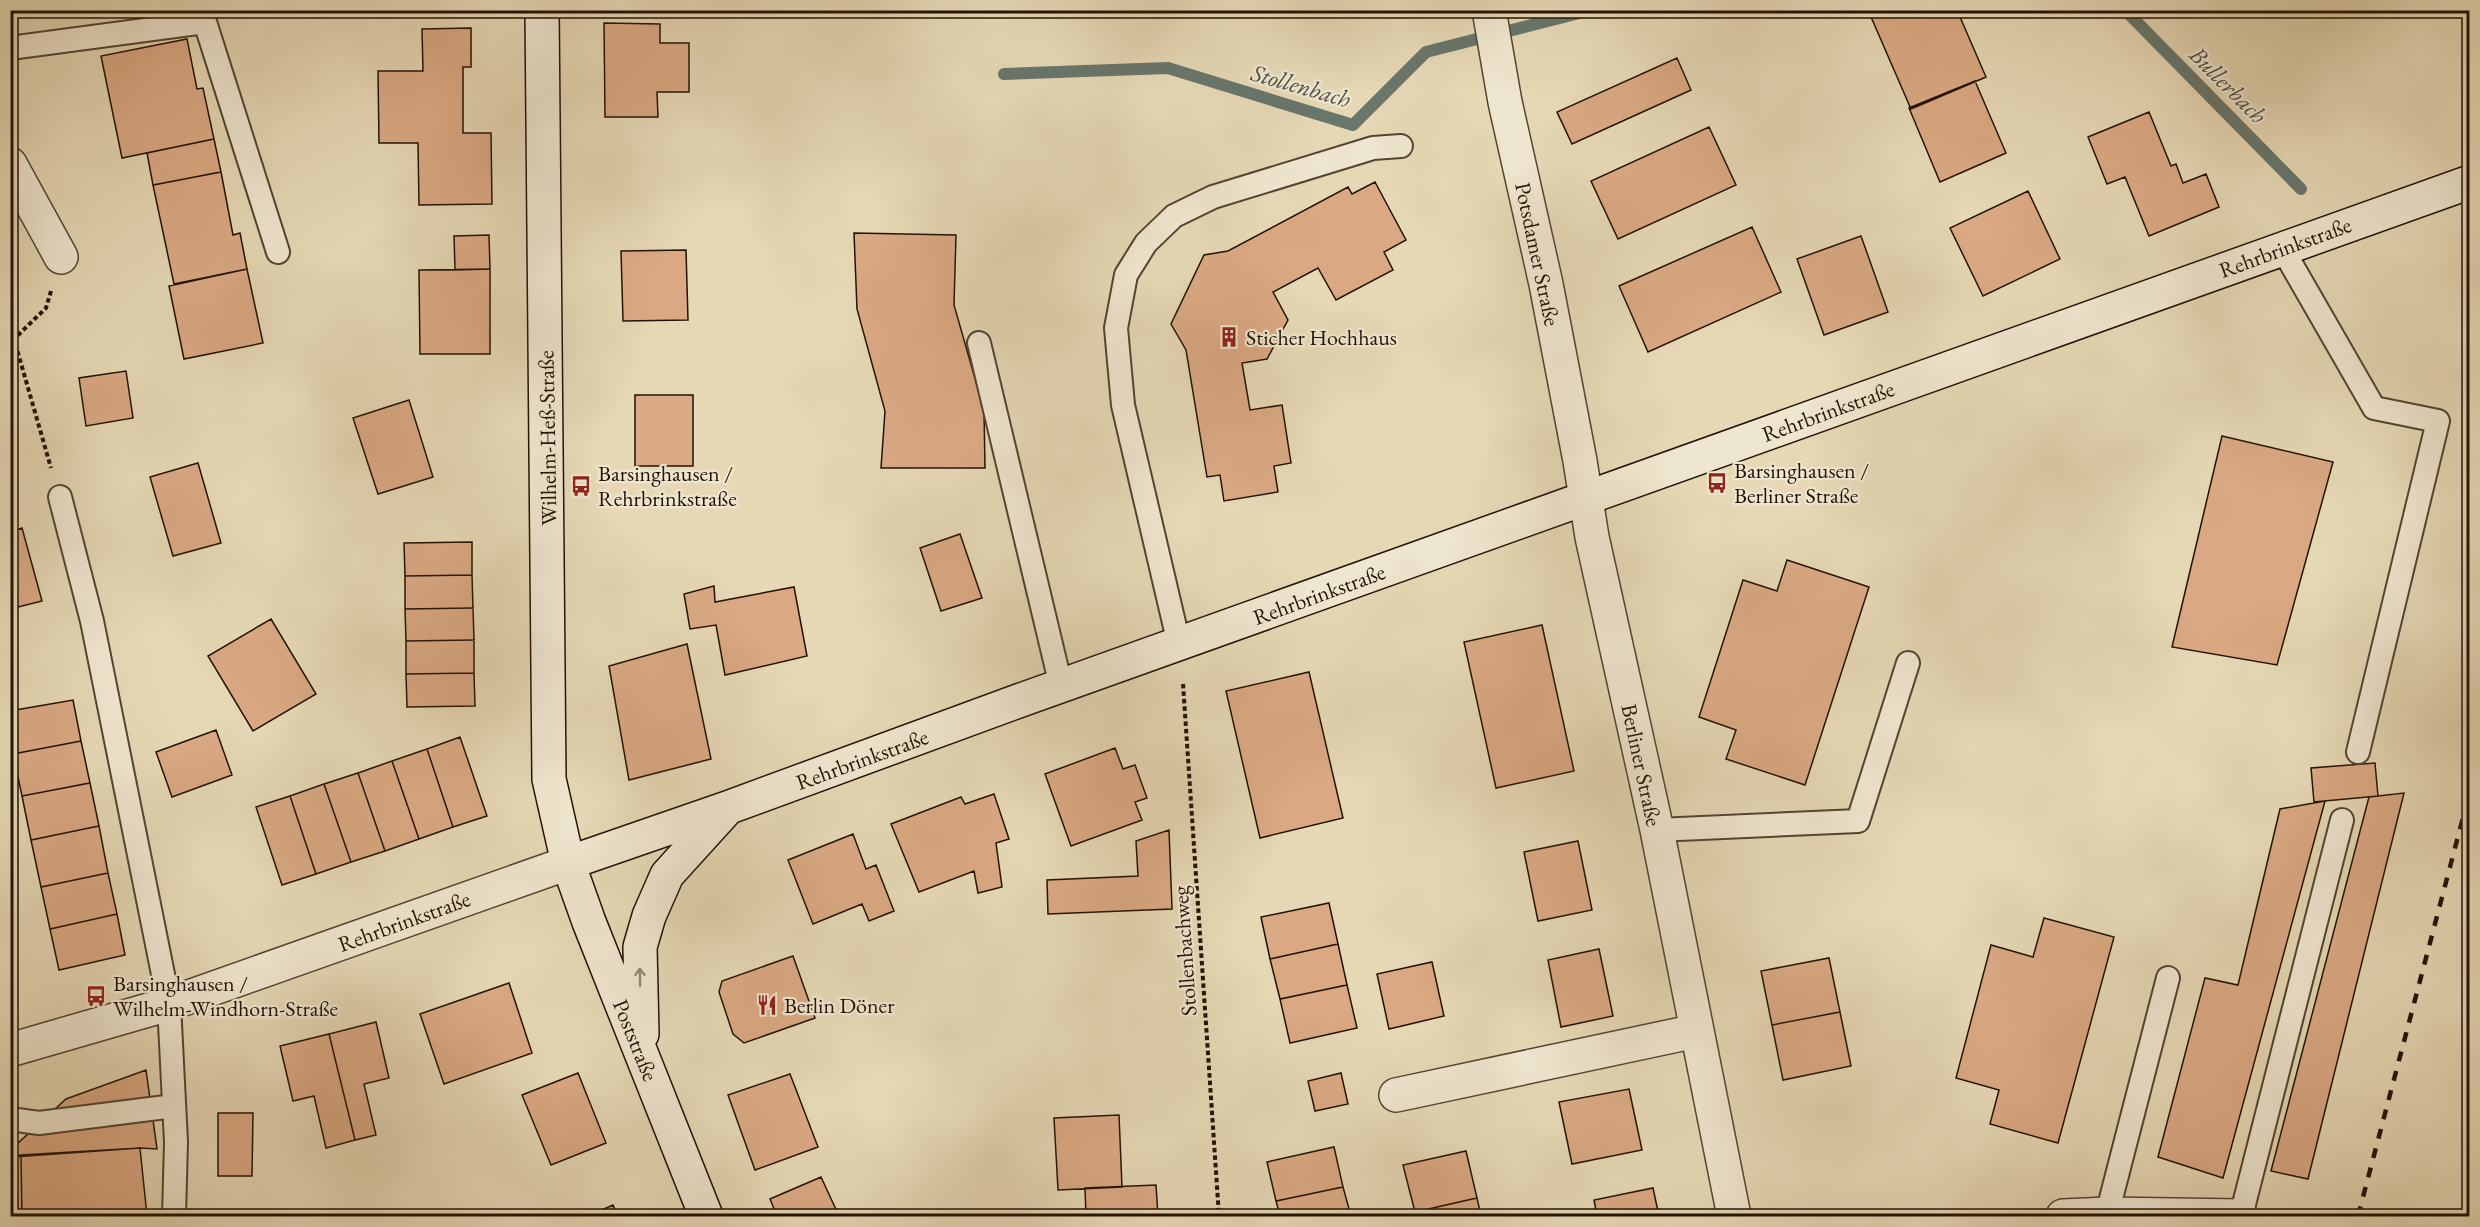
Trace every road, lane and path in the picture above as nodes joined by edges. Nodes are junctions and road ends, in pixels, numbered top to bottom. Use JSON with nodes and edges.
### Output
{"nodes":[{"id":1,"x":542,"y":10,"type":"edge"},
{"id":2,"x":1489,"y":17,"type":"edge"},
{"id":3,"x":10,"y":48,"type":"edge"},
{"id":4,"x":1401,"y":146,"type":"dead end"},
{"id":5,"x":10,"y":164,"type":"edge"},
{"id":6,"x":2469,"y":182,"type":"edge"},
{"id":7,"x":2282,"y":248,"type":"junction"},
{"id":8,"x":278,"y":252,"type":"dead end"},
{"id":9,"x":61,"y":257,"type":"joint"},
{"id":10,"x":979,"y":343,"type":"dead end"},
{"id":11,"x":60,"y":497,"type":"joint"},
{"id":12,"x":1587,"y":499,"type":"junction"},
{"id":13,"x":1179,"y":644,"type":"junction"},
{"id":14,"x":1908,"y":663,"type":"dead end"},
{"id":15,"x":1183,"y":684,"type":"dead end"},
{"id":16,"x":1061,"y":686,"type":"junction"},
{"id":17,"x":2358,"y":752,"type":"dead end"},
{"id":18,"x":727,"y":808,"type":"junction"},
{"id":19,"x":2342,"y":820,"type":"dead end"},
{"id":20,"x":1657,"y":830,"type":"junction"},
{"id":21,"x":568,"y":863,"type":"junction"},
{"id":22,"x":2168,"y":978,"type":"dead end"},
{"id":23,"x":169,"y":1004,"type":"junction"},
{"id":24,"x":1695,"y":1031,"type":"junction"},
{"id":25,"x":10,"y":1050,"type":"edge"},
{"id":26,"x":642,"y":1057,"type":"junction"},
{"id":27,"x":1396,"y":1095,"type":"dead end"},
{"id":28,"x":174,"y":1106,"type":"junction"},
{"id":29,"x":10,"y":1119,"type":"edge"},
{"id":30,"x":2107,"y":1214,"type":"junction"},
{"id":31,"x":174,"y":1216,"type":"edge"},
{"id":32,"x":706,"y":1216,"type":"edge"},
{"id":33,"x":1219,"y":1216,"type":"edge"},
{"id":34,"x":1734,"y":1216,"type":"edge"},
{"id":35,"x":2062,"y":1216,"type":"edge"},
{"id":36,"x":2241,"y":1216,"type":"edge"}],
"edges":[{"from":1,"to":21,"type":"main road","name":"Wilhelm-Heß-Straße"},
{"from":2,"to":12,"type":"main road","name":"Potsdamer Straße"},
{"from":3,"to":8,"type":"lane"},
{"from":4,"to":13,"type":"lane"},
{"from":5,"to":9,"type":"main road"},
{"from":6,"to":7,"type":"main road","name":"Rehrbrinkstraße"},
{"from":7,"to":12,"type":"main road","name":"Rehrbrinkstraße"},
{"from":7,"to":17,"type":"lane"},
{"from":9,"to":11,"type":"path"},
{"from":10,"to":16,"type":"lane"},
{"from":11,"to":23,"type":"lane"},
{"from":12,"to":13,"type":"main road","name":"Rehrbrinkstraße"},
{"from":12,"to":20,"type":"main road","name":"Berliner Straße"},
{"from":13,"to":16,"type":"main road","name":"Rehrbrinkstraße"},
{"from":14,"to":20,"type":"lane"},
{"from":15,"to":33,"type":"path","name":"Stollenbachweg"},
{"from":16,"to":18,"type":"main road","name":"Rehrbrinkstraße"},
{"from":18,"to":21,"type":"main road","name":"Rehrbrinkstraße"},
{"from":26,"to":18,"type":"main road","one_way":true},
{"from":19,"to":36,"type":"lane"},
{"from":20,"to":24,"type":"main road","name":"Berliner Straße"},
{"from":21,"to":23,"type":"main road","name":"Rehrbrinkstraße"},
{"from":21,"to":26,"type":"main road","name":"Poststraße"},
{"from":22,"to":30,"type":"lane"},
{"from":23,"to":25,"type":"main road","name":"Rehrbrinkstraße"},
{"from":23,"to":28,"type":"lane"},
{"from":24,"to":27,"type":"main road"},
{"from":24,"to":34,"type":"main road","name":"Berliner Straße"},
{"from":26,"to":32,"type":"main road","name":"Poststraße"},
{"from":28,"to":29,"type":"lane"},
{"from":28,"to":31,"type":"lane"},
{"from":30,"to":35,"type":"main road"},
{"from":30,"to":36,"type":"main road"}]}
